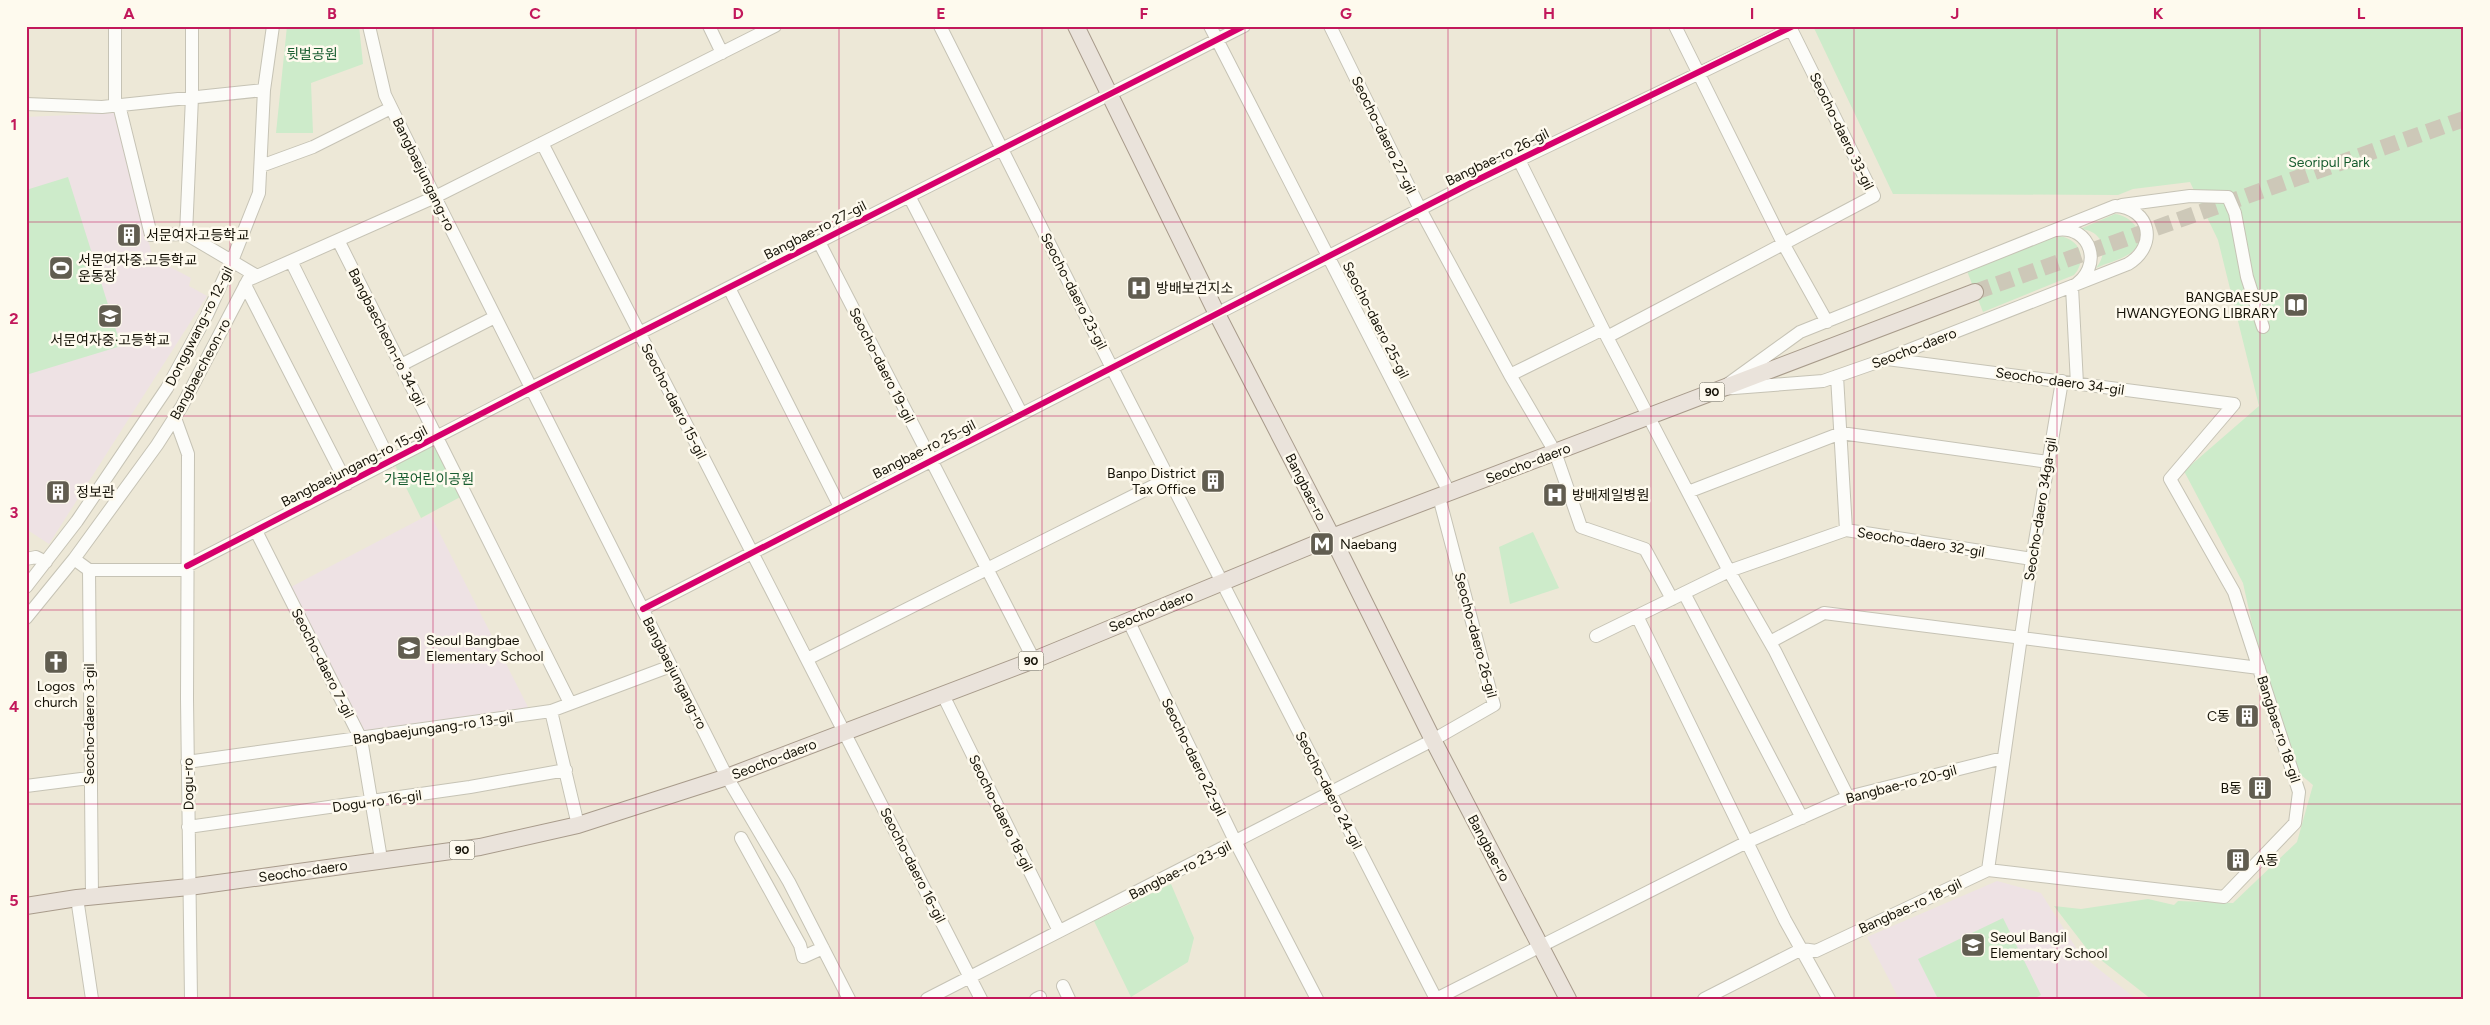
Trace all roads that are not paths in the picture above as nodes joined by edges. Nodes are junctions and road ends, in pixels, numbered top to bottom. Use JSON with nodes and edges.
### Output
{"nodes":[{"id":1,"x":115,"y":26,"type":"edge"},
{"id":2,"x":192,"y":26,"type":"edge"},
{"id":3,"x":273,"y":26,"type":"edge"},
{"id":4,"x":369,"y":26,"type":"edge"},
{"id":5,"x":709,"y":26,"type":"edge"},
{"id":6,"x":775,"y":26,"type":"edge"},
{"id":7,"x":940,"y":26,"type":"edge"},
{"id":8,"x":1076,"y":26,"type":"edge"},
{"id":9,"x":1210,"y":26,"type":"edge"},
{"id":10,"x":1244,"y":26,"type":"edge"},
{"id":11,"x":1330,"y":26,"type":"edge"},
{"id":12,"x":1675,"y":26,"type":"edge"},
{"id":13,"x":1792,"y":28,"type":"edge"},
{"id":14,"x":1217,"y":40,"type":"junction"},
{"id":15,"x":722,"y":53,"type":"junction"},
{"id":16,"x":1698,"y":74,"type":"junction"},
{"id":17,"x":264,"y":90,"type":"junction"},
{"id":18,"x":1109,"y":94,"type":"junction"},
{"id":19,"x":192,"y":97,"type":"junction"},
{"id":20,"x":26,"y":104,"type":"edge"},
{"id":21,"x":116,"y":105,"type":"junction"},
{"id":22,"x":392,"y":108,"type":"junction"},
{"id":23,"x":542,"y":143,"type":"junction"},
{"id":24,"x":1002,"y":149,"type":"junction"},
{"id":25,"x":1519,"y":160,"type":"junction"},
{"id":26,"x":261,"y":166,"type":"junction"},
{"id":27,"x":910,"y":196,"type":"junction"},
{"id":28,"x":435,"y":197,"type":"junction"},
{"id":29,"x":2115,"y":206,"type":"junction"},
{"id":30,"x":1420,"y":209,"type":"junction"},
{"id":31,"x":2050,"y":232,"type":"junction"},
{"id":32,"x":186,"y":234,"type":"junction"},
{"id":33,"x":338,"y":240,"type":"junction"},
{"id":34,"x":819,"y":242,"type":"junction"},
{"id":35,"x":1784,"y":245,"type":"junction"},
{"id":36,"x":1329,"y":256,"type":"junction"},
{"id":37,"x":232,"y":261,"type":"junction"},
{"id":38,"x":291,"y":261,"type":"junction"},
{"id":39,"x":257,"y":276,"type":"junction"},
{"id":40,"x":245,"y":285,"type":"junction"},
{"id":41,"x":2072,"y":287,"type":"junction"},
{"id":42,"x":729,"y":288,"type":"junction"},
{"id":43,"x":1975,"y":292,"type":"tunnel mouth"},
{"id":44,"x":1217,"y":314,"type":"junction"},
{"id":45,"x":495,"y":317,"type":"junction"},
{"id":46,"x":1827,"y":322,"type":"junction"},
{"id":47,"x":2263,"y":327,"type":"dead end"},
{"id":48,"x":639,"y":333,"type":"junction"},
{"id":49,"x":1605,"y":333,"type":"junction"},
{"id":50,"x":1886,"y":359,"type":"junction"},
{"id":51,"x":401,"y":366,"type":"junction"},
{"id":52,"x":1111,"y":366,"type":"junction"},
{"id":53,"x":1510,"y":375,"type":"junction"},
{"id":54,"x":1837,"y":376,"type":"junction"},
{"id":55,"x":2062,"y":381,"type":"junction"},
{"id":56,"x":2077,"y":384,"type":"junction"},
{"id":57,"x":531,"y":388,"type":"junction"},
{"id":58,"x":1721,"y":389,"type":"junction"},
{"id":59,"x":2234,"y":404,"type":"joint"},
{"id":60,"x":1022,"y":413,"type":"junction"},
{"id":61,"x":1649,"y":416,"type":"junction"},
{"id":62,"x":175,"y":418,"type":"junction"},
{"id":63,"x":1840,"y":433,"type":"junction"},
{"id":64,"x":437,"y":437,"type":"junction"},
{"id":65,"x":1556,"y":452,"type":"junction"},
{"id":66,"x":931,"y":460,"type":"junction"},
{"id":67,"x":390,"y":461,"type":"junction"},
{"id":68,"x":2048,"y":462,"type":"junction"},
{"id":69,"x":1169,"y":478,"type":"junction"},
{"id":70,"x":346,"y":484,"type":"junction"},
{"id":71,"x":1688,"y":492,"type":"junction"},
{"id":72,"x":1444,"y":495,"type":"junction"},
{"id":73,"x":840,"y":507,"type":"junction"},
{"id":74,"x":1846,"y":530,"type":"junction"},
{"id":75,"x":256,"y":531,"type":"junction"},
{"id":76,"x":1332,"y":537,"type":"junction"},
{"id":77,"x":751,"y":552,"type":"junction"},
{"id":78,"x":26,"y":559,"type":"edge"},
{"id":79,"x":2032,"y":559,"type":"junction"},
{"id":80,"x":74,"y":560,"type":"junction"},
{"id":81,"x":46,"y":562,"type":"junction"},
{"id":82,"x":187,"y":568,"type":"junction"},
{"id":83,"x":987,"y":568,"type":"junction"},
{"id":84,"x":89,"y":570,"type":"junction"},
{"id":85,"x":1729,"y":571,"type":"junction"},
{"id":86,"x":1223,"y":582,"type":"junction"},
{"id":87,"x":26,"y":587,"type":"edge"},
{"id":88,"x":1678,"y":596,"type":"junction"},
{"id":89,"x":643,"y":609,"type":"junction"},
{"id":90,"x":1637,"y":616,"type":"junction"},
{"id":91,"x":26,"y":618,"type":"edge"},
{"id":92,"x":1128,"y":620,"type":"junction"},
{"id":93,"x":1596,"y":636,"type":"dead end"},
{"id":94,"x":2020,"y":637,"type":"junction"},
{"id":95,"x":1770,"y":642,"type":"junction"},
{"id":96,"x":807,"y":659,"type":"junction"},
{"id":97,"x":1034,"y":660,"type":"junction"},
{"id":98,"x":671,"y":666,"type":"junction"},
{"id":99,"x":2259,"y":668,"type":"junction"},
{"id":100,"x":943,"y":695,"type":"junction"},
{"id":101,"x":570,"y":703,"type":"junction"},
{"id":102,"x":551,"y":711,"type":"junction"},
{"id":103,"x":845,"y":732,"type":"junction"},
{"id":104,"x":361,"y":739,"type":"junction"},
{"id":105,"x":1432,"y":740,"type":"junction"},
{"id":106,"x":2002,"y":758,"type":"junction"},
{"id":107,"x":187,"y":762,"type":"junction"},
{"id":108,"x":566,"y":770,"type":"junction"},
{"id":109,"x":727,"y":777,"type":"junction"},
{"id":110,"x":89,"y":778,"type":"junction"},
{"id":111,"x":26,"y":786,"type":"edge"},
{"id":112,"x":1330,"y":793,"type":"junction"},
{"id":113,"x":1848,"y":797,"type":"junction"},
{"id":114,"x":371,"y":802,"type":"junction"},
{"id":115,"x":1802,"y":818,"type":"junction"},
{"id":116,"x":578,"y":825,"type":"junction"},
{"id":117,"x":188,"y":828,"type":"junction"},
{"id":118,"x":741,"y":838,"type":"dead end"},
{"id":119,"x":1235,"y":841,"type":"junction"},
{"id":120,"x":1747,"y":842,"type":"junction"},
{"id":121,"x":382,"y":860,"type":"junction"},
{"id":122,"x":1988,"y":870,"type":"junction"},
{"id":123,"x":189,"y":887,"type":"junction"},
{"id":124,"x":84,"y":898,"type":"junction"},
{"id":125,"x":26,"y":906,"type":"edge"},
{"id":126,"x":1059,"y":931,"type":"junction"},
{"id":127,"x":1540,"y":946,"type":"junction"},
{"id":128,"x":823,"y":948,"type":"junction"},
{"id":129,"x":1802,"y":949,"type":"junction"},
{"id":130,"x":970,"y":977,"type":"junction"},
{"id":131,"x":1063,"y":986,"type":"dead end"},
{"id":132,"x":92,"y":999,"type":"edge"},
{"id":133,"x":191,"y":999,"type":"edge"},
{"id":134,"x":849,"y":999,"type":"edge"},
{"id":135,"x":927,"y":999,"type":"edge"},
{"id":136,"x":981,"y":999,"type":"edge"},
{"id":137,"x":1069,"y":999,"type":"edge"},
{"id":138,"x":1317,"y":999,"type":"edge"},
{"id":139,"x":1436,"y":999,"type":"edge"},
{"id":140,"x":1568,"y":999,"type":"edge"},
{"id":141,"x":1704,"y":999,"type":"edge"},
{"id":142,"x":1829,"y":999,"type":"edge"}],
"edges":[{"from":1,"to":21,"type":"street"},
{"from":2,"to":19,"type":"street"},
{"from":3,"to":17,"type":"street","name":"Donggwang-ro 12-gil"},
{"from":4,"to":22,"type":"street","name":"Bangbaejungang-ro"},
{"from":5,"to":15,"type":"street"},
{"from":6,"to":15,"type":"street","name":"Bangbaecheon-ro"},
{"from":7,"to":24,"type":"street","name":"Seocho-daero 23-gil"},
{"from":8,"to":18,"type":"main road","name":"Bangbae-ro"},
{"from":9,"to":14,"type":"street","name":"Seocho-daero 25-gil"},
{"from":10,"to":14,"type":"street","name":"Bangbae-ro 27-gil"},
{"from":11,"to":30,"type":"street","name":"Seocho-daero 27-gil"},
{"from":12,"to":16,"type":"street"},
{"from":13,"to":16,"type":"street","name":"Bangbae-ro 26-gil"},
{"from":13,"to":35,"type":"street","name":"Seocho-daero 33-gil"},
{"from":14,"to":18,"type":"street","name":"Bangbae-ro 27-gil"},
{"from":14,"to":36,"type":"street","name":"Seocho-daero 25-gil"},
{"from":15,"to":23,"type":"street","name":"Bangbaecheon-ro"},
{"from":16,"to":25,"type":"street","name":"Bangbae-ro 26-gil"},
{"from":16,"to":35,"type":"street"},
{"from":17,"to":19,"type":"street"},
{"from":17,"to":26,"type":"street","name":"Donggwang-ro 12-gil"},
{"from":18,"to":24,"type":"street","name":"Bangbae-ro 27-gil"},
{"from":18,"to":44,"type":"main road","name":"Bangbae-ro"},
{"from":19,"to":21,"type":"street"},
{"from":19,"to":32,"type":"street"},
{"from":20,"to":21,"type":"street"},
{"from":21,"to":32,"type":"street"},
{"from":22,"to":26,"type":"street"},
{"from":22,"to":28,"type":"street","name":"Bangbaejungang-ro"},
{"from":23,"to":28,"type":"street","name":"Bangbaecheon-ro"},
{"from":23,"to":48,"type":"street","name":"Seocho-daero 15-gil"},
{"from":24,"to":27,"type":"street","name":"Bangbae-ro 27-gil"},
{"from":24,"to":52,"type":"street","name":"Seocho-daero 23-gil"},
{"from":25,"to":30,"type":"street","name":"Bangbae-ro 26-gil"},
{"from":25,"to":49,"type":"street"},
{"from":26,"to":37,"type":"street","name":"Donggwang-ro 12-gil"},
{"from":27,"to":34,"type":"street","name":"Bangbae-ro 27-gil"},
{"from":27,"to":60,"type":"street"},
{"from":28,"to":33,"type":"street","name":"Bangbaecheon-ro"},
{"from":28,"to":45,"type":"street","name":"Bangbaejungang-ro"},
{"from":29,"to":31,"type":"street","name":"Seocho-daero"},
{"from":29,"to":41,"type":"street","name":"Seocho-daero"},
{"from":29,"to":47,"type":"street"},
{"from":30,"to":36,"type":"street","name":"Bangbae-ro 26-gil"},
{"from":30,"to":53,"type":"street","name":"Seocho-daero 27-gil"},
{"from":31,"to":41,"type":"street","name":"Seocho-daero"},
{"from":31,"to":46,"type":"street","name":"Seocho-daero"},
{"from":32,"to":37,"type":"street"},
{"from":33,"to":38,"type":"street","name":"Bangbaecheon-ro"},
{"from":33,"to":51,"type":"street","name":"Bangbaecheon-ro 34-gil"},
{"from":34,"to":42,"type":"street","name":"Bangbae-ro 27-gil"},
{"from":34,"to":66,"type":"street","name":"Seocho-daero 19-gil"},
{"from":35,"to":46,"type":"street"},
{"from":35,"to":49,"type":"street"},
{"from":36,"to":44,"type":"street","name":"Bangbae-ro 26-gil"},
{"from":36,"to":72,"type":"street","name":"Seocho-daero 25-gil"},
{"from":37,"to":39,"type":"street"},
{"from":37,"to":81,"type":"street","name":"Donggwang-ro 12-gil"},
{"from":38,"to":39,"type":"street","name":"Bangbaecheon-ro"},
{"from":38,"to":67,"type":"street"},
{"from":39,"to":40,"type":"street","name":"Bangbaecheon-ro"},
{"from":40,"to":62,"type":"street","name":"Bangbaecheon-ro"},
{"from":40,"to":70,"type":"street"},
{"from":41,"to":50,"type":"street","name":"Seocho-daero"},
{"from":41,"to":56,"type":"street"},
{"from":42,"to":48,"type":"street","name":"Bangbae-ro 27-gil"},
{"from":42,"to":73,"type":"street"},
{"from":43,"to":58,"type":"main road","name":"Seocho-daero","number":"90"},
{"from":44,"to":52,"type":"street","name":"Bangbae-ro 25-gil"},
{"from":44,"to":76,"type":"main road","name":"Bangbae-ro"},
{"from":45,"to":51,"type":"street"},
{"from":45,"to":57,"type":"street","name":"Bangbaejungang-ro"},
{"from":46,"to":58,"type":"street","name":"Seocho-daero"},
{"from":48,"to":57,"type":"street","name":"Bangbae-ro 27-gil"},
{"from":48,"to":77,"type":"street","name":"Seocho-daero 15-gil"},
{"from":49,"to":53,"type":"street"},
{"from":49,"to":61,"type":"street"},
{"from":50,"to":54,"type":"street","name":"Seocho-daero"},
{"from":50,"to":55,"type":"street","name":"Seocho-daero 34-gil"},
{"from":51,"to":64,"type":"street","name":"Bangbaecheon-ro 34-gil"},
{"from":52,"to":60,"type":"street","name":"Bangbae-ro 25-gil"},
{"from":52,"to":69,"type":"street","name":"Seocho-daero 23-gil"},
{"from":53,"to":65,"type":"street","name":"Seocho-daero 27-gil"},
{"from":54,"to":58,"type":"street","name":"Seocho-daero"},
{"from":54,"to":63,"type":"street","name":"Seocho-daero 32-gil"},
{"from":55,"to":56,"type":"street","name":"Seocho-daero 34-gil"},
{"from":55,"to":68,"type":"street","name":"Seocho-daero 34ga-gil"},
{"from":56,"to":59,"type":"street","name":"Seocho-daero 34-gil"},
{"from":57,"to":64,"type":"street","name":"Bangbaejungang-ro 15-gil"},
{"from":57,"to":89,"type":"street","name":"Bangbaejungang-ro"},
{"from":58,"to":61,"type":"main road","name":"Seocho-daero","number":"90"},
{"from":59,"to":99,"type":"street","name":"Bangbae-ro 18-gil"},
{"from":60,"to":66,"type":"street","name":"Bangbae-ro 25-gil"},
{"from":61,"to":65,"type":"main road","name":"Seocho-daero","number":"90"},
{"from":61,"to":71,"type":"street"},
{"from":62,"to":80,"type":"street","name":"Bangbaecheon-ro"},
{"from":62,"to":82,"type":"street","name":"Dogu-ro"},
{"from":63,"to":68,"type":"street"},
{"from":63,"to":71,"type":"street"},
{"from":63,"to":74,"type":"street","name":"Seocho-daero 32-gil"},
{"from":64,"to":67,"type":"street","name":"Bangbaejungang-ro 15-gil"},
{"from":64,"to":101,"type":"street","name":"Bangbaecheon-ro 34-gil"},
{"from":65,"to":72,"type":"main road","name":"Seocho-daero","number":"90"},
{"from":65,"to":88,"type":"street","name":"Seocho-daero 27-gil"},
{"from":66,"to":73,"type":"street","name":"Bangbae-ro 25-gil"},
{"from":66,"to":83,"type":"street","name":"Seocho-daero 19-gil"},
{"from":67,"to":70,"type":"street","name":"Bangbaejungang-ro 15-gil"},
{"from":68,"to":79,"type":"street","name":"Seocho-daero 34ga-gil"},
{"from":69,"to":83,"type":"street"},
{"from":69,"to":86,"type":"street","name":"Seocho-daero 23-gil"},
{"from":70,"to":75,"type":"street","name":"Bangbaejungang-ro 15-gil"},
{"from":71,"to":85,"type":"street"},
{"from":72,"to":76,"type":"main road","name":"Seocho-daero","number":"90"},
{"from":72,"to":105,"type":"street","name":"Seocho-daero 26-gil"},
{"from":73,"to":77,"type":"street","name":"Bangbae-ro 25-gil"},
{"from":74,"to":79,"type":"street","name":"Seocho-daero 32-gil"},
{"from":74,"to":85,"type":"street"},
{"from":75,"to":82,"type":"street","name":"Bangbaejungang-ro 15-gil"},
{"from":75,"to":104,"type":"street","name":"Seocho-daero 7-gil"},
{"from":76,"to":86,"type":"main road","name":"Seocho-daero","number":"90"},
{"from":76,"to":105,"type":"main road","name":"Bangbae-ro"},
{"from":77,"to":89,"type":"street","name":"Bangbae-ro 25-gil"},
{"from":77,"to":96,"type":"street","name":"Seocho-daero 15-gil"},
{"from":78,"to":81,"type":"street"},
{"from":79,"to":94,"type":"street","name":"Seocho-daero 34ga-gil"},
{"from":80,"to":84,"type":"street"},
{"from":80,"to":91,"type":"street","name":"Bangbaecheon-ro"},
{"from":81,"to":87,"type":"street","name":"Donggwang-ro 12-gil"},
{"from":82,"to":84,"type":"street"},
{"from":82,"to":107,"type":"street","name":"Dogu-ro"},
{"from":83,"to":96,"type":"street"},
{"from":83,"to":97,"type":"street","name":"Seocho-daero 19-gil"},
{"from":84,"to":110,"type":"street","name":"Seocho-daero 3-gil"},
{"from":85,"to":88,"type":"street"},
{"from":85,"to":95,"type":"street"},
{"from":86,"to":92,"type":"main road","name":"Seocho-daero","number":"90"},
{"from":86,"to":112,"type":"street","name":"Seocho-daero 24-gil"},
{"from":88,"to":90,"type":"street"},
{"from":88,"to":115,"type":"street"},
{"from":89,"to":98,"type":"street","name":"Bangbaejungang-ro"},
{"from":90,"to":93,"type":"street"},
{"from":90,"to":120,"type":"street"},
{"from":92,"to":97,"type":"main road","name":"Seocho-daero","number":"90"},
{"from":92,"to":119,"type":"street","name":"Seocho-daero 22-gil"},
{"from":94,"to":95,"type":"street"},
{"from":94,"to":99,"type":"street"},
{"from":94,"to":106,"type":"street","name":"Seocho-daero 34ga-gil"},
{"from":95,"to":113,"type":"street"},
{"from":96,"to":103,"type":"street","name":"Seocho-daero 15-gil"},
{"from":97,"to":100,"type":"main road","name":"Seocho-daero","number":"90"},
{"from":98,"to":101,"type":"street","name":"Bangbaejungang-ro 13-gil"},
{"from":98,"to":109,"type":"street","name":"Bangbaejungang-ro"},
{"from":99,"to":122,"type":"street","name":"Bangbae-ro 18-gil"},
{"from":100,"to":103,"type":"main road","name":"Seocho-daero","number":"90"},
{"from":100,"to":126,"type":"street","name":"Seocho-daero 18-gil"},
{"from":101,"to":102,"type":"street","name":"Bangbaejungang-ro 13-gil"},
{"from":102,"to":104,"type":"street","name":"Bangbaejungang-ro 13-gil"},
{"from":102,"to":108,"type":"street"},
{"from":103,"to":109,"type":"main road","name":"Seocho-daero","number":"90"},
{"from":103,"to":130,"type":"street","name":"Seocho-daero 16-gil"},
{"from":104,"to":107,"type":"street","name":"Bangbaejungang-ro 13-gil"},
{"from":104,"to":114,"type":"street","name":"Seocho-daero 7-gil"},
{"from":105,"to":112,"type":"street","name":"Bangbae-ro 23-gil"},
{"from":105,"to":127,"type":"main road","name":"Bangbae-ro"},
{"from":106,"to":113,"type":"street","name":"Bangbae-ro 20-gil"},
{"from":106,"to":122,"type":"street","name":"Seocho-daero 34ga-gil"},
{"from":107,"to":117,"type":"street","name":"Dogu-ro"},
{"from":108,"to":114,"type":"street","name":"Dogu-ro 16-gil"},
{"from":108,"to":116,"type":"street"},
{"from":109,"to":116,"type":"main road","name":"Seocho-daero","number":"90"},
{"from":109,"to":128,"type":"street","name":"Bangbaejungang-ro"},
{"from":110,"to":111,"type":"street"},
{"from":110,"to":124,"type":"street","name":"Seocho-daero 3-gil"},
{"from":112,"to":119,"type":"street","name":"Bangbae-ro 23-gil"},
{"from":112,"to":139,"type":"street","name":"Seocho-daero 24-gil"},
{"from":113,"to":115,"type":"street","name":"Bangbae-ro 20-gil"},
{"from":114,"to":117,"type":"street","name":"Dogu-ro 16-gil"},
{"from":114,"to":121,"type":"street","name":"Seocho-daero 7-gil"},
{"from":115,"to":120,"type":"street","name":"Bangbae-ro 20-gil"},
{"from":116,"to":121,"type":"main road","name":"Seocho-daero","number":"90"},
{"from":117,"to":123,"type":"street","name":"Dogu-ro"},
{"from":118,"to":128,"type":"street"},
{"from":119,"to":126,"type":"street","name":"Bangbae-ro 23-gil"},
{"from":119,"to":138,"type":"street","name":"Seocho-daero 22-gil"},
{"from":120,"to":127,"type":"street","name":"Bangbae-ro 20-gil"},
{"from":120,"to":129,"type":"street"},
{"from":121,"to":123,"type":"main road","name":"Seocho-daero","number":"90"},
{"from":122,"to":129,"type":"street","name":"Bangbae-ro 18-gil"},
{"from":123,"to":124,"type":"main road","name":"Seocho-daero","number":"90"},
{"from":123,"to":133,"type":"street","name":"Dogu-ro"},
{"from":124,"to":125,"type":"main road","name":"Seocho-daero","number":"90"},
{"from":124,"to":132,"type":"street","name":"Seocho-daero 3-gil"},
{"from":126,"to":130,"type":"street","name":"Bangbae-ro 23-gil"},
{"from":127,"to":139,"type":"street","name":"Bangbae-ro 20-gil"},
{"from":127,"to":140,"type":"main road","name":"Bangbae-ro"},
{"from":128,"to":134,"type":"street","name":"Bangbaejungang-ro"},
{"from":129,"to":141,"type":"street","name":"Bangbae-ro 18-gil"},
{"from":129,"to":142,"type":"street"},
{"from":130,"to":135,"type":"street","name":"Bangbae-ro 23-gil"},
{"from":130,"to":136,"type":"street","name":"Seocho-daero 16-gil"},
{"from":131,"to":137,"type":"street"}]}
